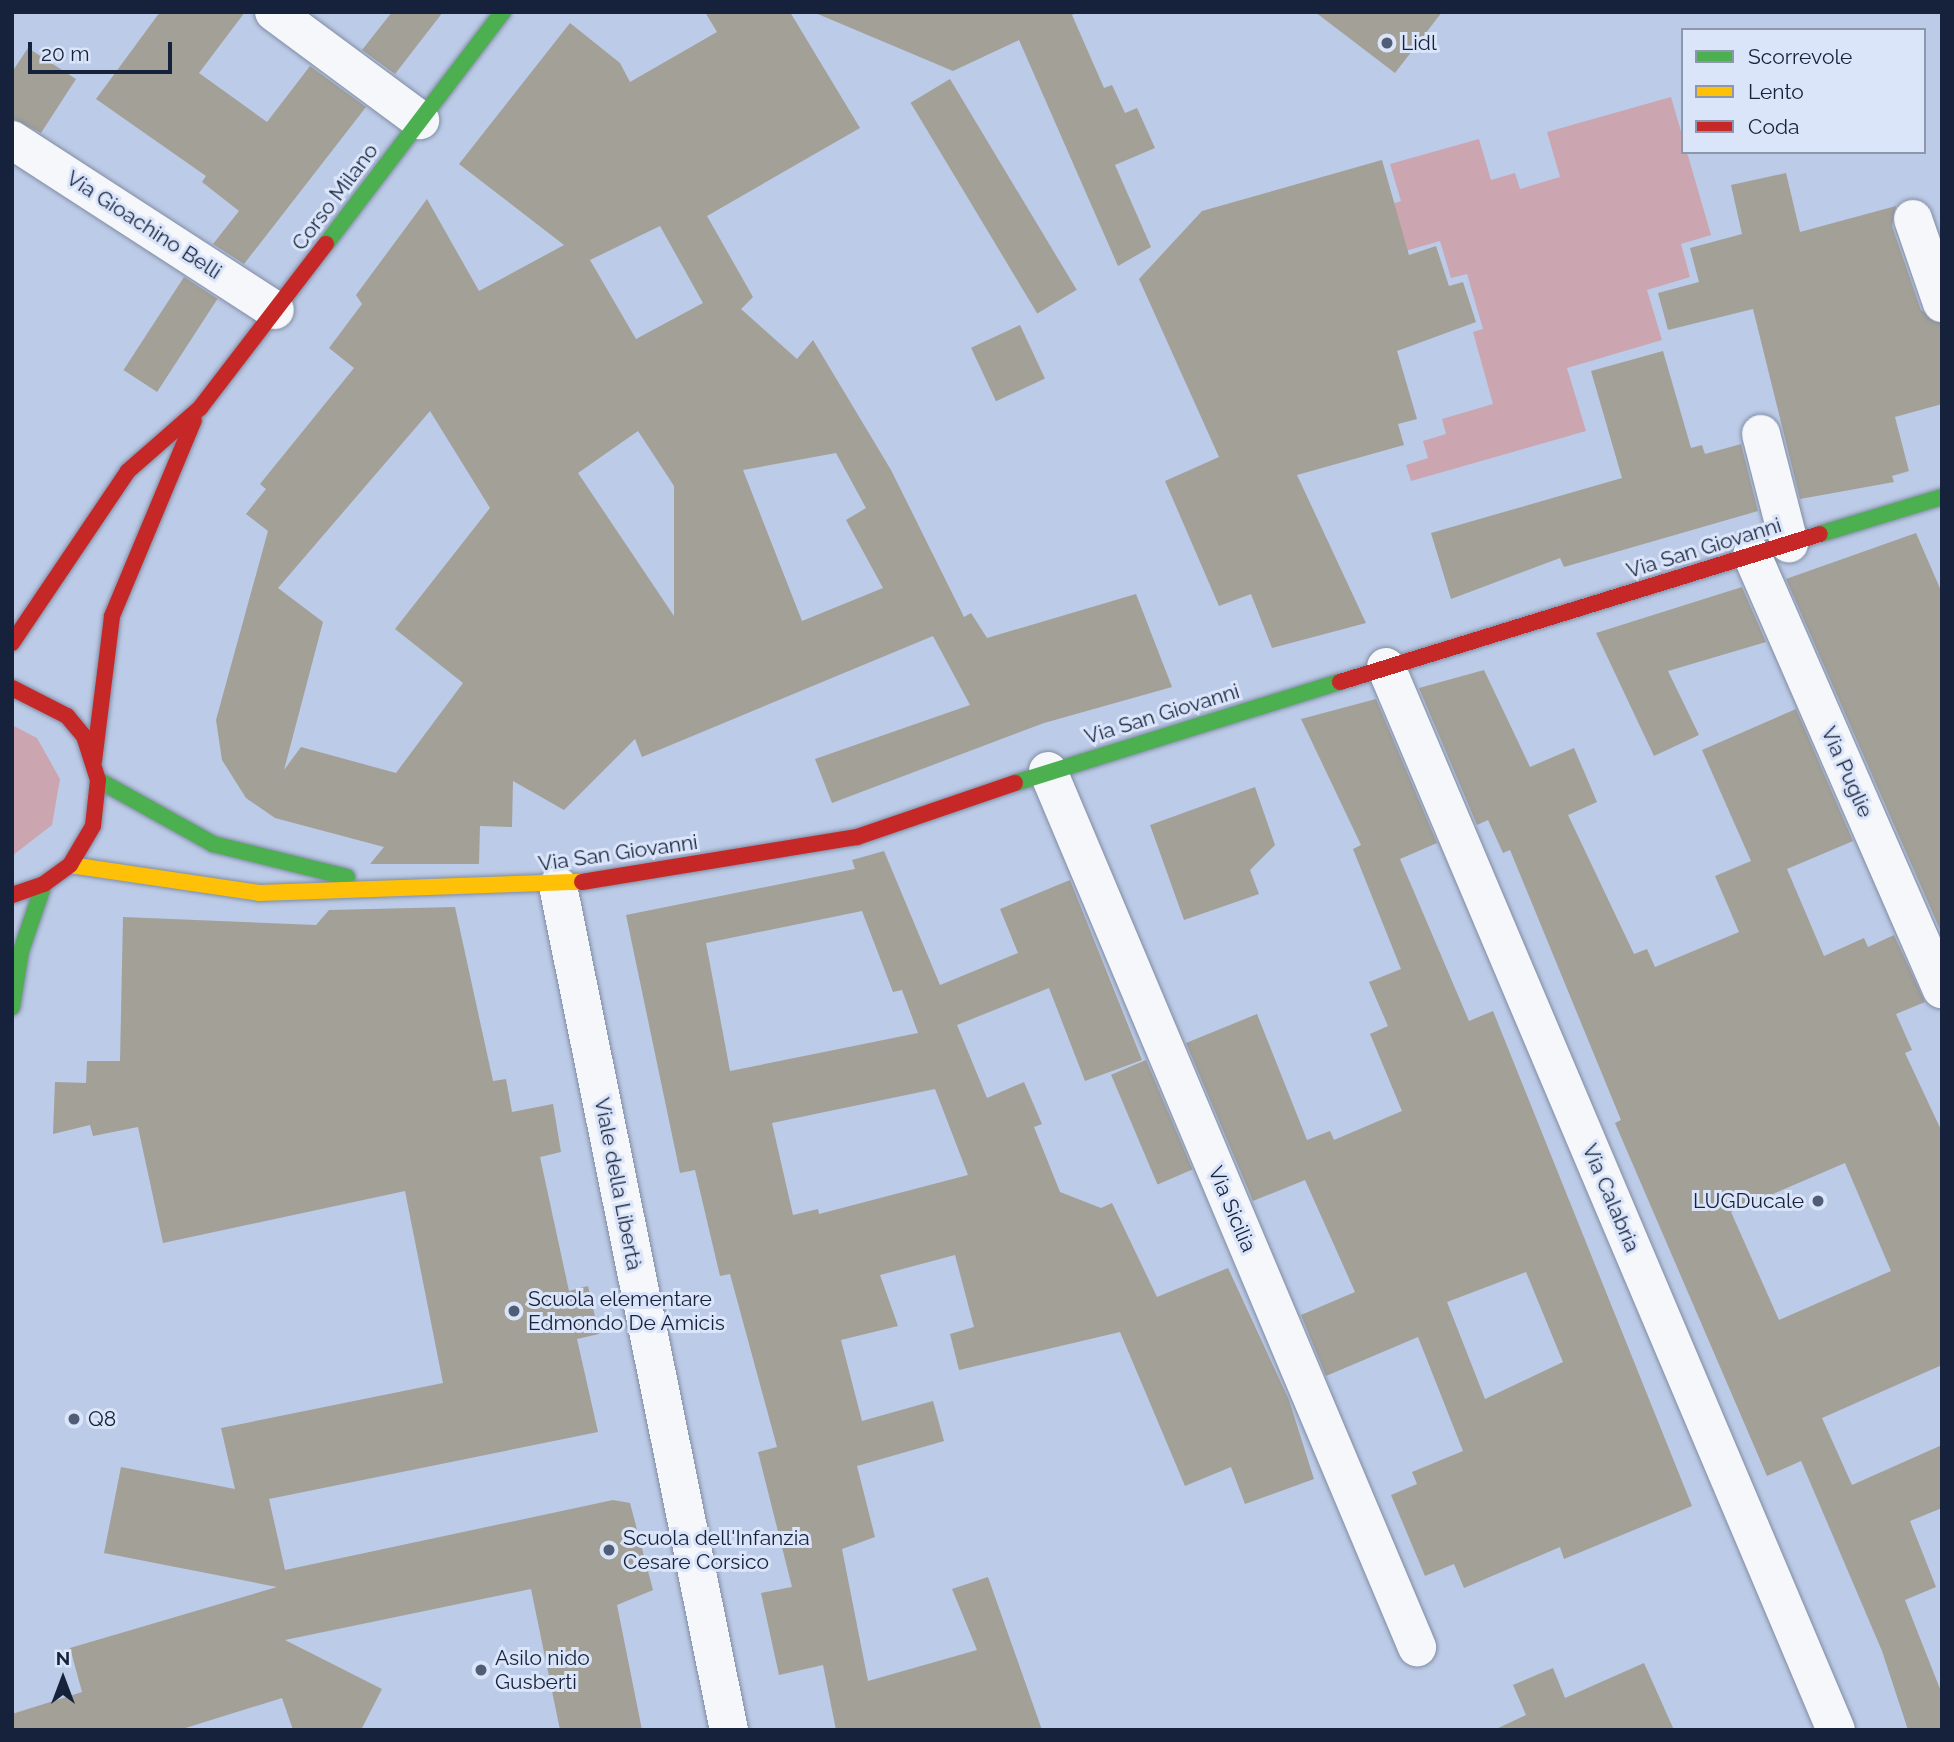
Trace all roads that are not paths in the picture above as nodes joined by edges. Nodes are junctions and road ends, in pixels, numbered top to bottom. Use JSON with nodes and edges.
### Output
{"nodes":[{"id":1,"x":274,"y":12,"type":"edge"},
{"id":2,"x":503,"y":12,"type":"edge"},
{"id":3,"x":420,"y":121,"type":"junction"},
{"id":4,"x":12,"y":140,"type":"edge"},
{"id":5,"x":1913,"y":219,"type":"dead end"},
{"id":6,"x":1942,"y":303,"type":"edge"},
{"id":7,"x":275,"y":310,"type":"junction"},
{"id":8,"x":200,"y":408,"type":"junction"},
{"id":9,"x":1761,"y":434,"type":"dead end"},
{"id":10,"x":1942,"y":497,"type":"edge"},
{"id":11,"x":1789,"y":544,"type":"junction"},
{"id":12,"x":1752,"y":555,"type":"junction"},
{"id":13,"x":12,"y":643,"type":"edge"},
{"id":14,"x":1386,"y":667,"type":"junction"},
{"id":15,"x":12,"y":688,"type":"edge"},
{"id":16,"x":94,"y":761,"type":"junction"},
{"id":17,"x":1048,"y":771,"type":"junction"},
{"id":18,"x":98,"y":780,"type":"junction"},
{"id":19,"x":70,"y":864,"type":"junction"},
{"id":20,"x":44,"y":884,"type":"junction"},
{"id":21,"x":380,"y":885,"type":"junction"},
{"id":22,"x":558,"y":886,"type":"junction"},
{"id":23,"x":12,"y":895,"type":"edge"},
{"id":24,"x":1942,"y":989,"type":"edge"},
{"id":25,"x":12,"y":1007,"type":"edge"},
{"id":26,"x":1417,"y":1647,"type":"dead end"},
{"id":27,"x":729,"y":1730,"type":"edge"},
{"id":28,"x":1836,"y":1730,"type":"edge"}],
"edges":[{"from":1,"to":3,"type":"street"},
{"from":2,"to":3,"type":"street","name":"Corso Milano"},
{"from":3,"to":7,"type":"street","name":"Corso Milano"},
{"from":4,"to":7,"type":"street","name":"Via Gioachino Belli"},
{"from":5,"to":6,"type":"street"},
{"from":7,"to":8,"type":"street","name":"Corso Milano"},
{"from":8,"to":13,"type":"street","name":"Corso Milano"},
{"from":8,"to":16,"type":"street","name":"Corso Milano"},
{"from":9,"to":11,"type":"street"},
{"from":10,"to":11,"type":"street","name":"Via San Giovanni"},
{"from":11,"to":12,"type":"street","name":"Via San Giovanni"},
{"from":12,"to":14,"type":"street","name":"Via San Giovanni"},
{"from":12,"to":24,"type":"street","name":"Via Puglie"},
{"from":14,"to":17,"type":"street","name":"Via San Giovanni"},
{"from":14,"to":28,"type":"street","name":"Via Calabria"},
{"from":15,"to":16,"type":"street"},
{"from":16,"to":18,"type":"street"},
{"from":17,"to":22,"type":"street","name":"Via San Giovanni"},
{"from":17,"to":26,"type":"street","name":"Via Sicilia"},
{"from":18,"to":19,"type":"street"},
{"from":18,"to":21,"type":"street","name":"Via San Giovanni"},
{"from":19,"to":20,"type":"street"},
{"from":19,"to":21,"type":"street","name":"Via San Giovanni"},
{"from":20,"to":23,"type":"street"},
{"from":20,"to":25,"type":"street"},
{"from":21,"to":22,"type":"street","name":"Via San Giovanni"},
{"from":22,"to":27,"type":"street","name":"Viale della Libertà"}]}
